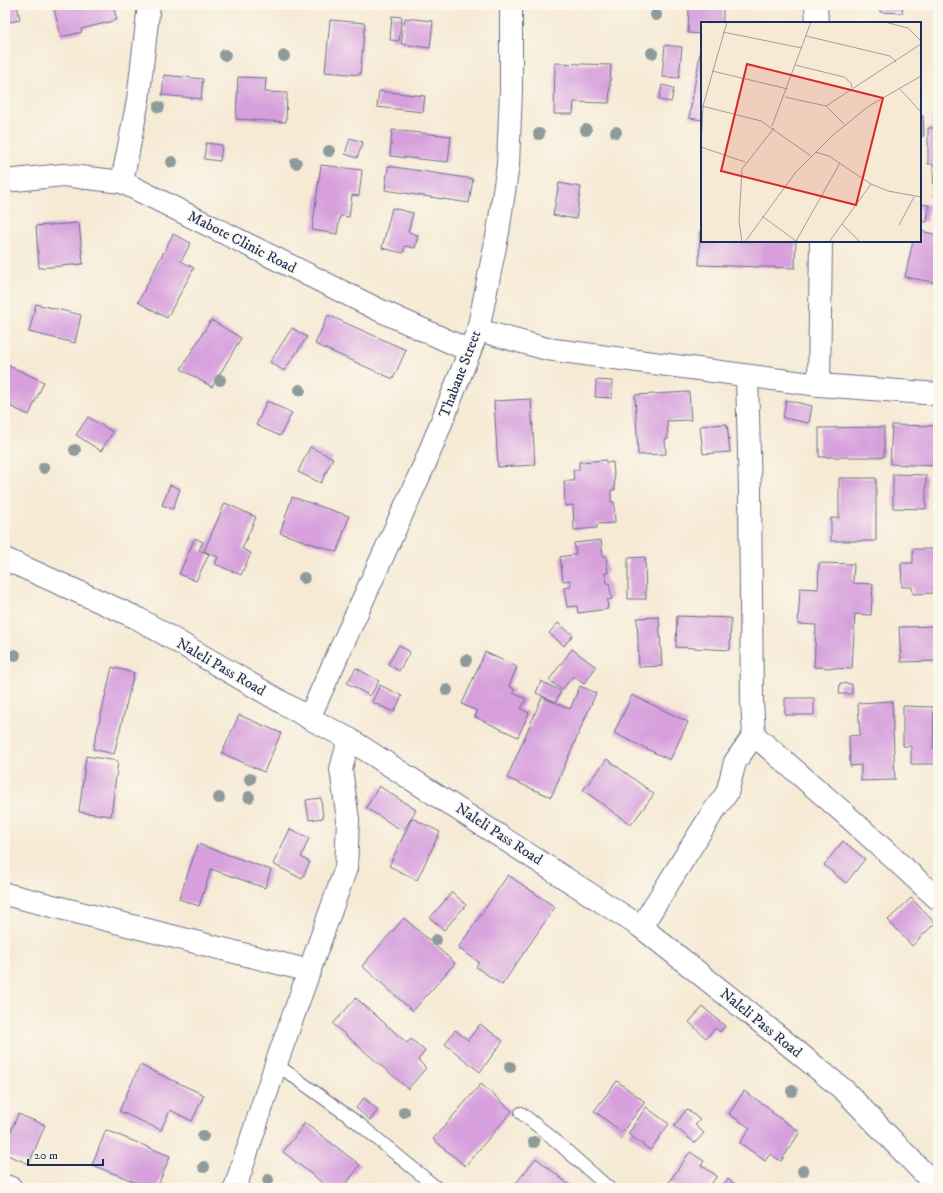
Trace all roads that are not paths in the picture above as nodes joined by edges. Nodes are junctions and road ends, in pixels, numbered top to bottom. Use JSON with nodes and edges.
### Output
{"nodes":[{"id":1,"x":149,"y":5,"type":"edge"},
{"id":2,"x":511,"y":5,"type":"edge"},
{"id":3,"x":816,"y":5,"type":"edge"},
{"id":4,"x":817,"y":22,"type":"edge"},
{"id":5,"x":5,"y":181,"type":"edge"},
{"id":6,"x":122,"y":182,"type":"junction"},
{"id":7,"x":821,"y":242,"type":"edge"},
{"id":8,"x":478,"y":330,"type":"junction"},
{"id":9,"x":470,"y":351,"type":"junction"},
{"id":10,"x":747,"y":376,"type":"junction"},
{"id":11,"x":819,"y":385,"type":"junction"},
{"id":12,"x":938,"y":394,"type":"edge"},
{"id":13,"x":5,"y":559,"type":"edge"},
{"id":14,"x":309,"y":718,"type":"junction"},
{"id":15,"x":754,"y":735,"type":"junction"},
{"id":16,"x":349,"y":739,"type":"junction"},
{"id":17,"x":5,"y":894,"type":"edge"},
{"id":18,"x":938,"y":898,"type":"edge"},
{"id":19,"x":641,"y":927,"type":"junction"},
{"id":20,"x":310,"y":971,"type":"junction"},
{"id":21,"x":276,"y":1064,"type":"junction"},
{"id":22,"x":521,"y":1113,"type":"dead end"},
{"id":23,"x":5,"y":1186,"type":"edge"},
{"id":24,"x":11,"y":1188,"type":"edge"},
{"id":25,"x":235,"y":1188,"type":"edge"},
{"id":26,"x":437,"y":1188,"type":"edge"},
{"id":27,"x":609,"y":1188,"type":"edge"},
{"id":28,"x":938,"y":1188,"type":"edge"}],
"edges":[{"from":1,"to":6,"type":"street"},
{"from":2,"to":8,"type":"street","name":"Thabane Street"},
{"from":3,"to":4,"type":"street"},
{"from":5,"to":6,"type":"street","name":"Mabote Clinic Road"},
{"from":6,"to":9,"type":"street","name":"Mabote Clinic Road"},
{"from":7,"to":11,"type":"street"},
{"from":8,"to":9,"type":"street","name":"Thabane Street"},
{"from":8,"to":10,"type":"street"},
{"from":9,"to":14,"type":"street","name":"Thabane Street"},
{"from":10,"to":11,"type":"street"},
{"from":10,"to":15,"type":"street"},
{"from":11,"to":12,"type":"street"},
{"from":13,"to":14,"type":"street","name":"Naleli Pass Road"},
{"from":14,"to":16,"type":"street","name":"Naleli Pass Road"},
{"from":15,"to":18,"type":"street"},
{"from":15,"to":19,"type":"street"},
{"from":16,"to":19,"type":"street","name":"Naleli Pass Road"},
{"from":16,"to":20,"type":"street"},
{"from":17,"to":20,"type":"street"},
{"from":19,"to":28,"type":"street","name":"Naleli Pass Road"},
{"from":20,"to":21,"type":"street"},
{"from":21,"to":25,"type":"street"},
{"from":21,"to":26,"type":"lane"},
{"from":22,"to":27,"type":"lane"},
{"from":23,"to":24,"type":"street"}]}
